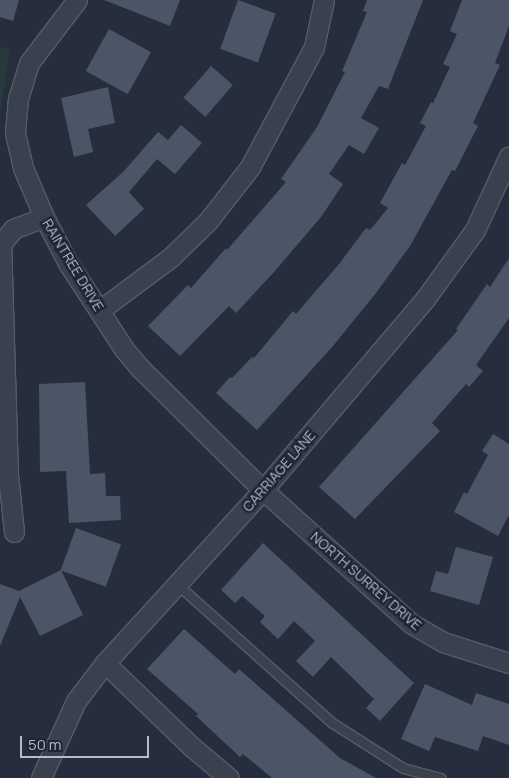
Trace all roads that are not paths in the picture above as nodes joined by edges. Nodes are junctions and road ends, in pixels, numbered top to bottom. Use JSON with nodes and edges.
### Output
{"nodes":[{"id":1,"x":77,"y":0,"type":"edge"},
{"id":2,"x":324,"y":0,"type":"edge"},
{"id":3,"x":509,"y":156,"type":"edge"},
{"id":4,"x":44,"y":217,"type":"junction"},
{"id":5,"x":100,"y":310,"type":"junction"},
{"id":6,"x":263,"y":490,"type":"junction"},
{"id":7,"x":14,"y":532,"type":"dead end"},
{"id":8,"x":178,"y":585,"type":"junction"},
{"id":9,"x":104,"y":663,"type":"junction"},
{"id":10,"x":509,"y":663,"type":"edge"},
{"id":11,"x":41,"y":778,"type":"edge"},
{"id":12,"x":229,"y":778,"type":"edge"},
{"id":13,"x":440,"y":778,"type":"edge"}],
"edges":[{"from":1,"to":4,"type":"street","name":"RAINTREE DRIVE"},
{"from":2,"to":5,"type":"street"},
{"from":3,"to":6,"type":"street","name":"CARRIAGE LANE"},
{"from":4,"to":5,"type":"street","name":"RAINTREE DRIVE"},
{"from":4,"to":7,"type":"street"},
{"from":5,"to":6,"type":"street","name":"RAINTREE DRIVE"},
{"from":6,"to":8,"type":"street","name":"CARRIAGE LANE"},
{"from":6,"to":10,"type":"street","name":"NORTH SURREY DRIVE"},
{"from":8,"to":9,"type":"street","name":"CARRIAGE LANE"},
{"from":8,"to":13,"type":"lane"},
{"from":9,"to":11,"type":"street","name":"CARRIAGE LANE"},
{"from":9,"to":12,"type":"street"}]}
